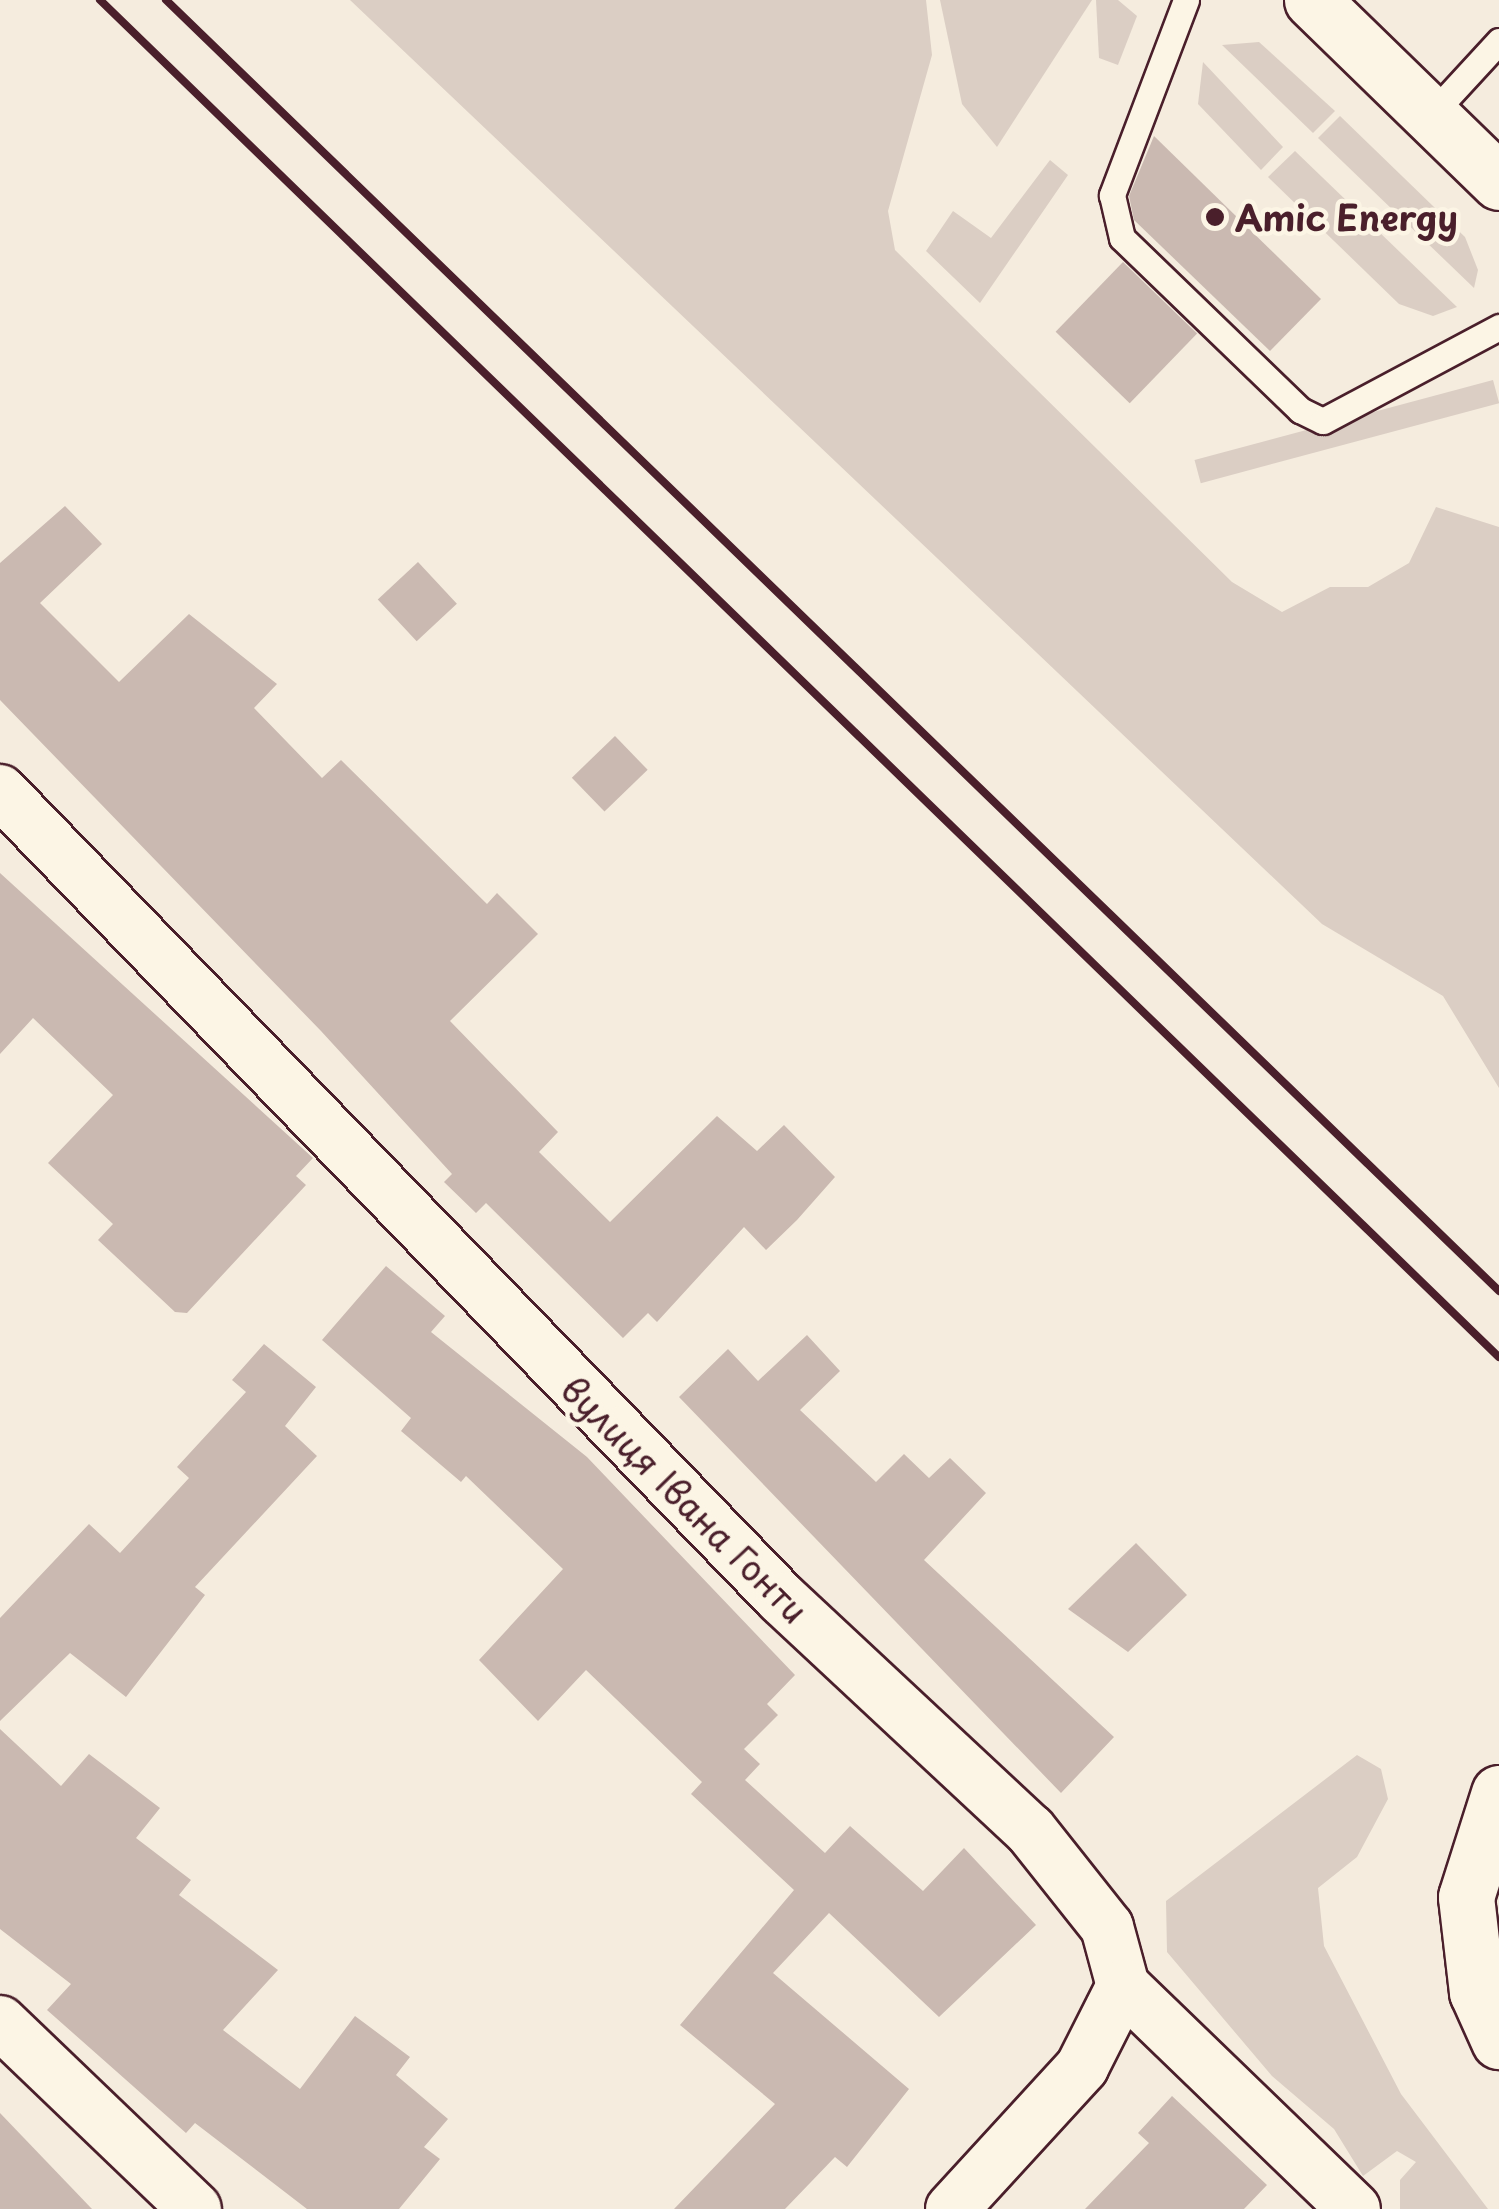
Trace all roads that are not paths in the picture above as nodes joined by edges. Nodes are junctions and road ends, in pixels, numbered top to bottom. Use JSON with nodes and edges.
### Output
{"nodes":[{"id":1,"x":1186,"y":0,"type":"edge"},
{"id":2,"x":1312,"y":0,"type":"edge"},
{"id":3,"x":1499,"y":41,"type":"edge"},
{"id":4,"x":1430,"y":116,"type":"junction"},
{"id":5,"x":1499,"y":182,"type":"edge"},
{"id":6,"x":1499,"y":327,"type":"edge"},
{"id":7,"x":0,"y":791,"type":"edge"},
{"id":8,"x":1499,"y":1793,"type":"edge"},
{"id":9,"x":1122,"y":1986,"type":"junction"},
{"id":10,"x":0,"y":2022,"type":"edge"},
{"id":11,"x":1499,"y":2042,"type":"edge"},
{"id":12,"x":195,"y":2209,"type":"edge"},
{"id":13,"x":952,"y":2209,"type":"edge"},
{"id":14,"x":1354,"y":2209,"type":"edge"}],
"edges":[{"from":1,"to":6,"type":"lane"},
{"from":2,"to":4,"type":"main road"},
{"from":3,"to":4,"type":"lane"},
{"from":4,"to":5,"type":"main road"},
{"from":7,"to":9,"type":"street","name":"вулиця Івана Гонти"},
{"from":8,"to":11,"type":"main road"},
{"from":9,"to":13,"type":"street"},
{"from":9,"to":14,"type":"street"},
{"from":10,"to":12,"type":"street"}]}
